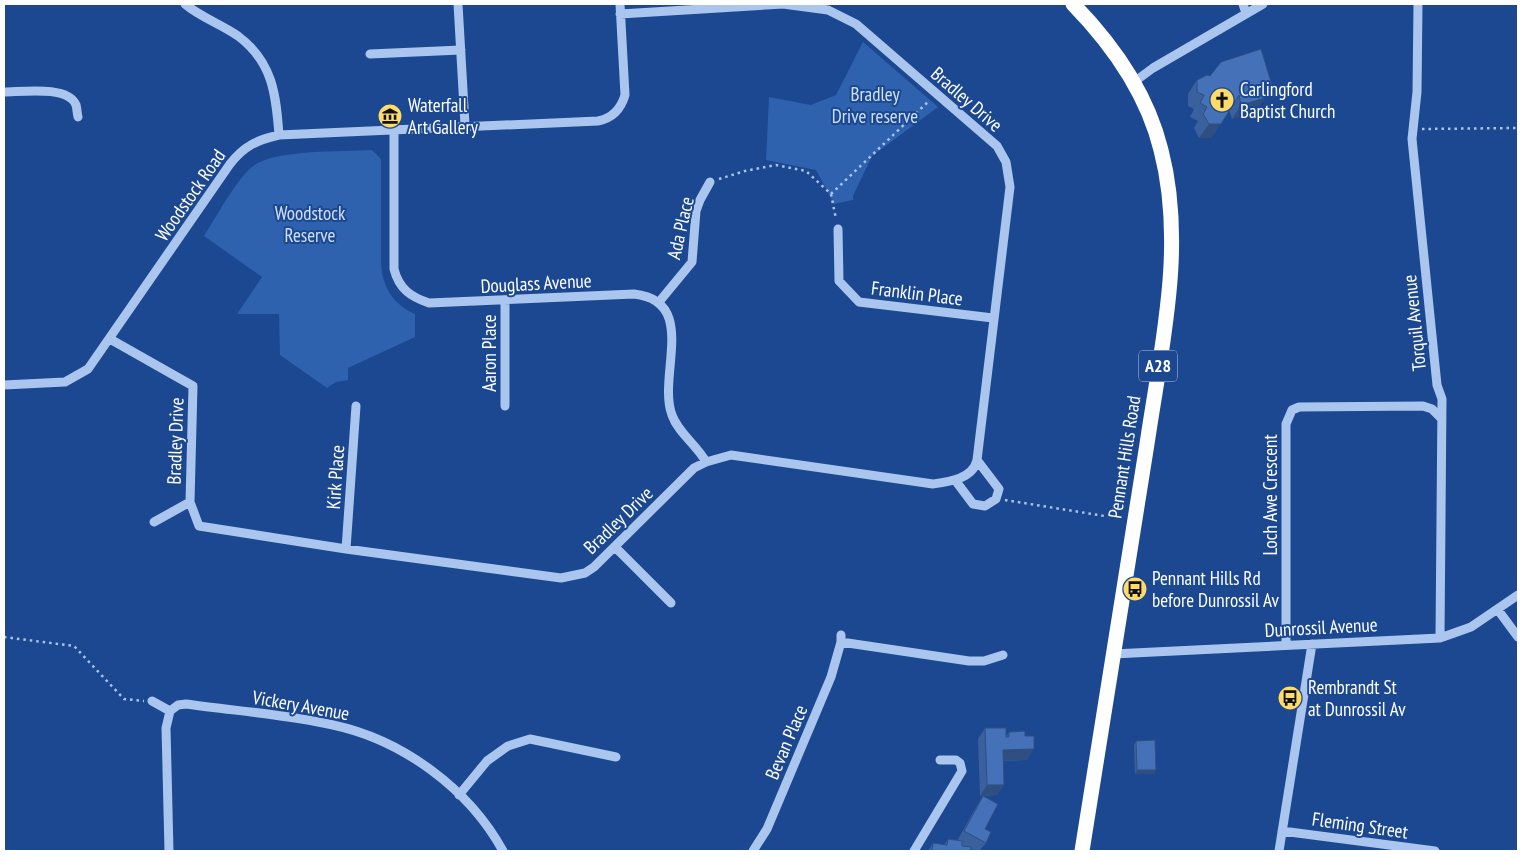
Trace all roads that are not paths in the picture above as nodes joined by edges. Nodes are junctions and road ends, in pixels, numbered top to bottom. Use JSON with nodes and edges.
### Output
{"nodes":[{"id":1,"x":185,"y":4,"type":"edge"},
{"id":2,"x":458,"y":4,"type":"edge"},
{"id":3,"x":620,"y":4,"type":"edge"},
{"id":4,"x":1073,"y":4,"type":"edge"},
{"id":5,"x":1243,"y":4,"type":"edge"},
{"id":6,"x":1263,"y":4,"type":"edge"},
{"id":7,"x":1418,"y":4,"type":"edge"},
{"id":8,"x":1246,"y":13,"type":"junction"},
{"id":9,"x":620,"y":14,"type":"junction"},
{"id":10,"x":460,"y":50,"type":"junction"},
{"id":11,"x":370,"y":54,"type":"dead end"},
{"id":12,"x":1134,"y":82,"type":"junction"},
{"id":13,"x":4,"y":92,"type":"edge"},
{"id":14,"x":78,"y":117,"type":"dead end"},
{"id":15,"x":465,"y":125,"type":"junction"},
{"id":16,"x":394,"y":129,"type":"junction"},
{"id":17,"x":280,"y":135,"type":"junction"},
{"id":18,"x":710,"y":182,"type":"road end"},
{"id":19,"x":838,"y":229,"type":"road end"},
{"id":20,"x":505,"y":301,"type":"junction"},
{"id":21,"x":659,"y":302,"type":"junction"},
{"id":22,"x":993,"y":318,"type":"junction"},
{"id":23,"x":110,"y":339,"type":"junction"},
{"id":24,"x":4,"y":385,"type":"edge"},
{"id":25,"x":356,"y":406,"type":"dead end"},
{"id":26,"x":505,"y":406,"type":"dead end"},
{"id":27,"x":1441,"y":418,"type":"junction"},
{"id":28,"x":977,"y":460,"type":"junction"},
{"id":29,"x":706,"y":462,"type":"junction"},
{"id":30,"x":955,"y":480,"type":"junction"},
{"id":31,"x":190,"y":502,"type":"junction"},
{"id":32,"x":154,"y":522,"type":"dead end"},
{"id":33,"x":615,"y":547,"type":"junction"},
{"id":34,"x":346,"y":550,"type":"junction"},
{"id":35,"x":1518,"y":596,"type":"edge"},
{"id":36,"x":671,"y":603,"type":"dead end"},
{"id":37,"x":1498,"y":610,"type":"junction"},
{"id":38,"x":1518,"y":637,"type":"edge"},
{"id":39,"x":1440,"y":638,"type":"junction"},
{"id":40,"x":1312,"y":644,"type":"junction"},
{"id":41,"x":1286,"y":645,"type":"junction"},
{"id":42,"x":1113,"y":654,"type":"junction"},
{"id":43,"x":1003,"y":655,"type":"dead end"},
{"id":44,"x":152,"y":701,"type":"road end"},
{"id":45,"x":170,"y":711,"type":"junction"},
{"id":46,"x":616,"y":757,"type":"dead end"},
{"id":47,"x":940,"y":760,"type":"dead end"},
{"id":48,"x":459,"y":795,"type":"junction"},
{"id":49,"x":1282,"y":831,"type":"junction"},
{"id":50,"x":169,"y":851,"type":"edge"},
{"id":51,"x":503,"y":851,"type":"edge"},
{"id":52,"x":753,"y":851,"type":"edge"},
{"id":53,"x":914,"y":851,"type":"edge"},
{"id":54,"x":1082,"y":851,"type":"edge"},
{"id":55,"x":1279,"y":851,"type":"edge"},
{"id":56,"x":1435,"y":851,"type":"edge"}],
"edges":[{"from":1,"to":17,"type":"street"},
{"from":2,"to":10,"type":"street"},
{"from":3,"to":9,"type":"street","name":"Woodstock Road"},
{"from":4,"to":12,"type":"highway","name":"Pennant Hills Road","number":"A28"},
{"from":5,"to":8,"type":"street"},
{"from":6,"to":8,"type":"street"},
{"from":7,"to":27,"type":"street","name":"Torquil Avenue"},
{"from":8,"to":12,"type":"street"},
{"from":9,"to":15,"type":"street","name":"Woodstock Road"},
{"from":9,"to":22,"type":"street","name":"Bradley Drive"},
{"from":10,"to":11,"type":"street"},
{"from":10,"to":15,"type":"street"},
{"from":12,"to":42,"type":"highway","name":"Pennant Hills Road","number":"A28"},
{"from":13,"to":14,"type":"street"},
{"from":15,"to":16,"type":"street","name":"Woodstock Road"},
{"from":16,"to":17,"type":"street","name":"Woodstock Road"},
{"from":16,"to":20,"type":"street","name":"Douglass Avenue"},
{"from":17,"to":23,"type":"street","name":"Woodstock Road"},
{"from":18,"to":21,"type":"street","name":"Ada Place"},
{"from":19,"to":22,"type":"street","name":"Franklin Place"},
{"from":20,"to":21,"type":"street","name":"Douglass Avenue"},
{"from":20,"to":26,"type":"street","name":"Aaron Place"},
{"from":21,"to":29,"type":"street"},
{"from":22,"to":28,"type":"street","name":"Bradley Drive"},
{"from":23,"to":24,"type":"street","name":"Woodstock Road"},
{"from":23,"to":31,"type":"street","name":"Bradley Drive"},
{"from":25,"to":34,"type":"street","name":"Kirk Place"},
{"from":27,"to":39,"type":"street","name":"Torquil Avenue"},
{"from":27,"to":41,"type":"street","name":"Loch Awe Crescent"},
{"from":28,"to":30,"type":"street","name":"Bradley Drive"},
{"from":28,"to":30,"type":"street"},
{"from":29,"to":30,"type":"street","name":"Bradley Drive"},
{"from":29,"to":33,"type":"street","name":"Bradley Drive"},
{"from":31,"to":32,"type":"street","name":"Bradley Drive"},
{"from":31,"to":34,"type":"street","name":"Bradley Drive"},
{"from":33,"to":34,"type":"street","name":"Bradley Drive"},
{"from":33,"to":36,"type":"street"},
{"from":35,"to":37,"type":"street","name":"Dunrossil Avenue"},
{"from":37,"to":38,"type":"street"},
{"from":37,"to":39,"type":"street","name":"Dunrossil Avenue"},
{"from":39,"to":40,"type":"street","name":"Dunrossil Avenue"},
{"from":40,"to":41,"type":"street","name":"Dunrossil Avenue"},
{"from":40,"to":49,"type":"street"},
{"from":41,"to":42,"type":"street","name":"Dunrossil Avenue"},
{"from":42,"to":54,"type":"highway","name":"Pennant Hills Road","number":"A28"},
{"from":43,"to":52,"type":"street","name":"Bevan Place"},
{"from":44,"to":45,"type":"street"},
{"from":45,"to":48,"type":"street","name":"Vickery Avenue"},
{"from":45,"to":50,"type":"street"},
{"from":46,"to":48,"type":"street"},
{"from":47,"to":53,"type":"street"},
{"from":48,"to":51,"type":"street","name":"Vickery Avenue"},
{"from":49,"to":55,"type":"street"},
{"from":49,"to":56,"type":"street","name":"Fleming Street"}]}
